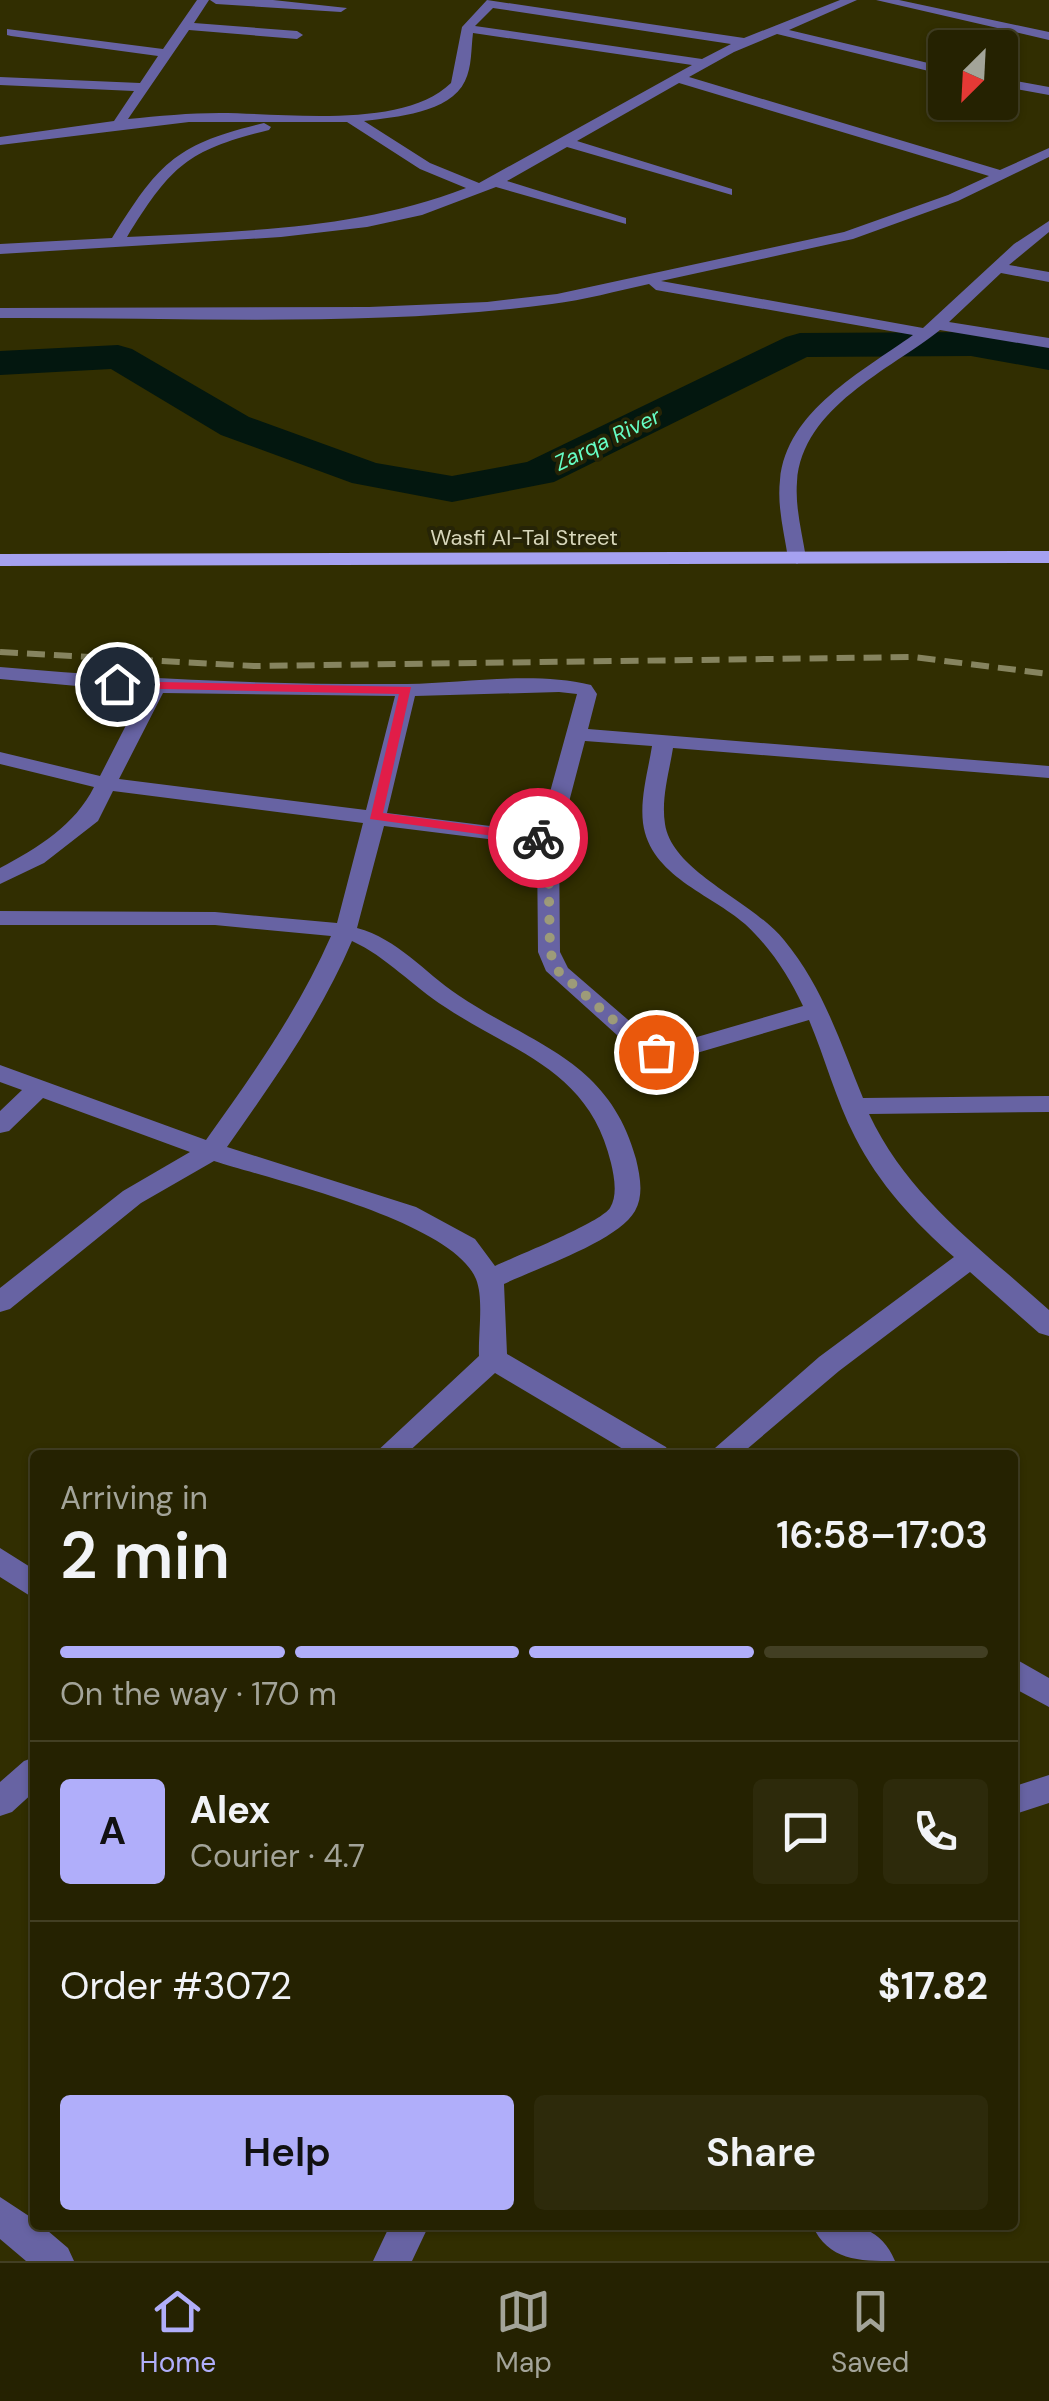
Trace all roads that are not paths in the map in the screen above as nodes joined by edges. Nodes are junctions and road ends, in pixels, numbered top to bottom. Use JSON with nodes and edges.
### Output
{"nodes":[{"id":1,"x":204,"y":0,"type":"edge"},
{"id":2,"x":216,"y":0,"type":"edge"},
{"id":3,"x":882,"y":0,"type":"edge"},
{"id":4,"x":841,"y":1,"type":"edge"},
{"id":5,"x":492,"y":2,"type":"edge"},
{"id":6,"x":341,"y":8,"type":"dead end"},
{"id":7,"x":186,"y":26,"type":"junction"},
{"id":8,"x":468,"y":29,"type":"junction"},
{"id":9,"x":775,"y":30,"type":"junction"},
{"id":10,"x":12,"y":32,"type":"dead end"},
{"id":11,"x":297,"y":35,"type":"dead end"},
{"id":12,"x":1049,"y":36,"type":"edge"},
{"id":13,"x":744,"y":42,"type":"junction"},
{"id":14,"x":166,"y":53,"type":"junction"},
{"id":15,"x":706,"y":63,"type":"junction"},
{"id":16,"x":928,"y":67,"type":"edge"},
{"id":17,"x":680,"y":79,"type":"junction"},
{"id":18,"x":0,"y":81,"type":"edge"},
{"id":19,"x":1018,"y":85,"type":"edge"},
{"id":20,"x":141,"y":87,"type":"junction"},
{"id":21,"x":1049,"y":91,"type":"edge"},
{"id":22,"x":349,"y":117,"type":"junction"},
{"id":23,"x":314,"y":120,"type":"junction"},
{"id":24,"x":119,"y":122,"type":"junction"},
{"id":25,"x":0,"y":141,"type":"edge"},
{"id":26,"x":568,"y":143,"type":"junction"},
{"id":27,"x":1049,"y":152,"type":"edge"},
{"id":28,"x":1005,"y":176,"type":"junction"},
{"id":29,"x":495,"y":182,"type":"junction"},
{"id":30,"x":480,"y":189,"type":"junction"},
{"id":31,"x":728,"y":192,"type":"dead end"},
{"id":32,"x":621,"y":221,"type":"dead end"},
{"id":33,"x":1049,"y":225,"type":"edge"},
{"id":34,"x":116,"y":243,"type":"junction"},
{"id":35,"x":0,"y":249,"type":"edge"},
{"id":36,"x":998,"y":268,"type":"junction"},
{"id":37,"x":1049,"y":277,"type":"edge"},
{"id":38,"x":645,"y":283,"type":"junction"},
{"id":39,"x":0,"y":313,"type":"edge"},
{"id":40,"x":927,"y":333,"type":"junction"},
{"id":41,"x":1049,"y":343,"type":"edge"},
{"id":42,"x":1049,"y":557,"type":"edge"},
{"id":43,"x":797,"y":558,"type":"junction"},
{"id":44,"x":0,"y":560,"type":"edge"},
{"id":45,"x":0,"y":572,"type":"edge"},
{"id":46,"x":1049,"y":573,"type":"edge"},
{"id":47,"x":0,"y":673,"type":"edge"},
{"id":48,"x":156,"y":688,"type":"junction"},
{"id":49,"x":406,"y":690,"type":"junction"},
{"id":50,"x":578,"y":734,"type":"junction"},
{"id":51,"x":663,"y":743,"type":"junction"},
{"id":52,"x":0,"y":758,"type":"edge"},
{"id":53,"x":1049,"y":772,"type":"edge"},
{"id":54,"x":108,"y":784,"type":"junction"},
{"id":55,"x":375,"y":816,"type":"junction"},
{"id":56,"x":548,"y":840,"type":"junction"},
{"id":57,"x":0,"y":877,"type":"edge"},
{"id":58,"x":0,"y":918,"type":"edge"},
{"id":59,"x":345,"y":931,"type":"junction"},
{"id":60,"x":818,"y":1010,"type":"junction"},
{"id":61,"x":0,"y":1074,"type":"edge"},
{"id":62,"x":39,"y":1087,"type":"junction"},
{"id":63,"x":1049,"y":1104,"type":"edge"},
{"id":64,"x":854,"y":1106,"type":"junction"},
{"id":65,"x":0,"y":1125,"type":"edge"},
{"id":66,"x":212,"y":1151,"type":"junction"},
{"id":67,"x":969,"y":1259,"type":"junction"},
{"id":68,"x":490,"y":1278,"type":"junction"},
{"id":69,"x":0,"y":1302,"type":"edge"},
{"id":70,"x":1049,"y":1326,"type":"edge"},
{"id":71,"x":494,"y":1359,"type":"junction"},
{"id":72,"x":394,"y":1450,"type":"edge"},
{"id":73,"x":648,"y":1450,"type":"edge"},
{"id":74,"x":727,"y":1450,"type":"edge"},
{"id":75,"x":0,"y":1560,"type":"edge"},
{"id":76,"x":30,"y":1583,"type":"edge"},
{"id":77,"x":1018,"y":1674,"type":"edge"},
{"id":78,"x":1049,"y":1694,"type":"edge"},
{"id":79,"x":30,"y":1775,"type":"edge"},
{"id":80,"x":1049,"y":1789,"type":"edge"},
{"id":81,"x":1018,"y":1799,"type":"edge"},
{"id":82,"x":0,"y":1802,"type":"edge"},
{"id":83,"x":0,"y":2214,"type":"edge"},
{"id":84,"x":408,"y":2230,"type":"edge"},
{"id":85,"x":837,"y":2230,"type":"edge"},
{"id":86,"x":54,"y":2261,"type":"edge"},
{"id":87,"x":392,"y":2261,"type":"edge"},
{"id":88,"x":876,"y":2261,"type":"edge"}],
"edges":[{"from":1,"to":7,"type":"street"},
{"from":2,"to":6,"type":"street"},
{"from":3,"to":12,"type":"street"},
{"from":4,"to":9,"type":"street"},
{"from":5,"to":8,"type":"street"},
{"from":5,"to":13,"type":"street"},
{"from":7,"to":11,"type":"street"},
{"from":7,"to":14,"type":"street"},
{"from":8,"to":15,"type":"street"},
{"from":8,"to":22,"type":"street"},
{"from":9,"to":13,"type":"street"},
{"from":9,"to":16,"type":"street"},
{"from":10,"to":14,"type":"street"},
{"from":13,"to":15,"type":"street"},
{"from":14,"to":20,"type":"street"},
{"from":15,"to":17,"type":"street"},
{"from":17,"to":26,"type":"street"},
{"from":17,"to":28,"type":"street"},
{"from":18,"to":20,"type":"street"},
{"from":19,"to":21,"type":"street"},
{"from":20,"to":24,"type":"street"},
{"from":22,"to":23,"type":"street"},
{"from":22,"to":30,"type":"street"},
{"from":23,"to":24,"type":"street"},
{"from":23,"to":34,"type":"street"},
{"from":24,"to":25,"type":"street"},
{"from":26,"to":29,"type":"street"},
{"from":26,"to":31,"type":"street"},
{"from":27,"to":28,"type":"street"},
{"from":28,"to":38,"type":"street"},
{"from":29,"to":30,"type":"street"},
{"from":29,"to":32,"type":"street"},
{"from":30,"to":34,"type":"street"},
{"from":33,"to":36,"type":"street"},
{"from":34,"to":35,"type":"street"},
{"from":36,"to":37,"type":"street"},
{"from":36,"to":40,"type":"street"},
{"from":38,"to":39,"type":"street"},
{"from":38,"to":40,"type":"street"},
{"from":40,"to":41,"type":"street"},
{"from":40,"to":43,"type":"street"},
{"from":42,"to":43,"type":"main road","name":"Wasfi Al-Tal Street"},
{"from":43,"to":44,"type":"main road","name":"Wasfi Al-Tal Street"},
{"from":45,"to":46,"type":"main road","name":"Wasfi Al-Tal Street"},
{"from":47,"to":48,"type":"street"},
{"from":48,"to":49,"type":"street"},
{"from":48,"to":54,"type":"street"},
{"from":49,"to":50,"type":"street"},
{"from":49,"to":55,"type":"street"},
{"from":50,"to":51,"type":"street"},
{"from":50,"to":56,"type":"street"},
{"from":51,"to":53,"type":"street"},
{"from":51,"to":60,"type":"street"},
{"from":52,"to":54,"type":"street"},
{"from":54,"to":55,"type":"street"},
{"from":54,"to":57,"type":"street"},
{"from":55,"to":56,"type":"street"},
{"from":55,"to":59,"type":"street"},
{"from":56,"to":60,"type":"street"},
{"from":58,"to":59,"type":"street"},
{"from":59,"to":66,"type":"street"},
{"from":59,"to":68,"type":"street"},
{"from":60,"to":64,"type":"street"},
{"from":61,"to":62,"type":"street"},
{"from":62,"to":65,"type":"street"},
{"from":62,"to":66,"type":"street"},
{"from":63,"to":64,"type":"street"},
{"from":64,"to":67,"type":"street"},
{"from":66,"to":68,"type":"street"},
{"from":66,"to":69,"type":"street"},
{"from":67,"to":70,"type":"street"},
{"from":67,"to":74,"type":"street"},
{"from":68,"to":71,"type":"street"},
{"from":71,"to":72,"type":"street"},
{"from":71,"to":73,"type":"street"},
{"from":75,"to":76,"type":"street"},
{"from":77,"to":78,"type":"street"},
{"from":79,"to":82,"type":"street"},
{"from":80,"to":81,"type":"street"},
{"from":83,"to":86,"type":"street"},
{"from":84,"to":87,"type":"street"},
{"from":85,"to":88,"type":"street"}]}
